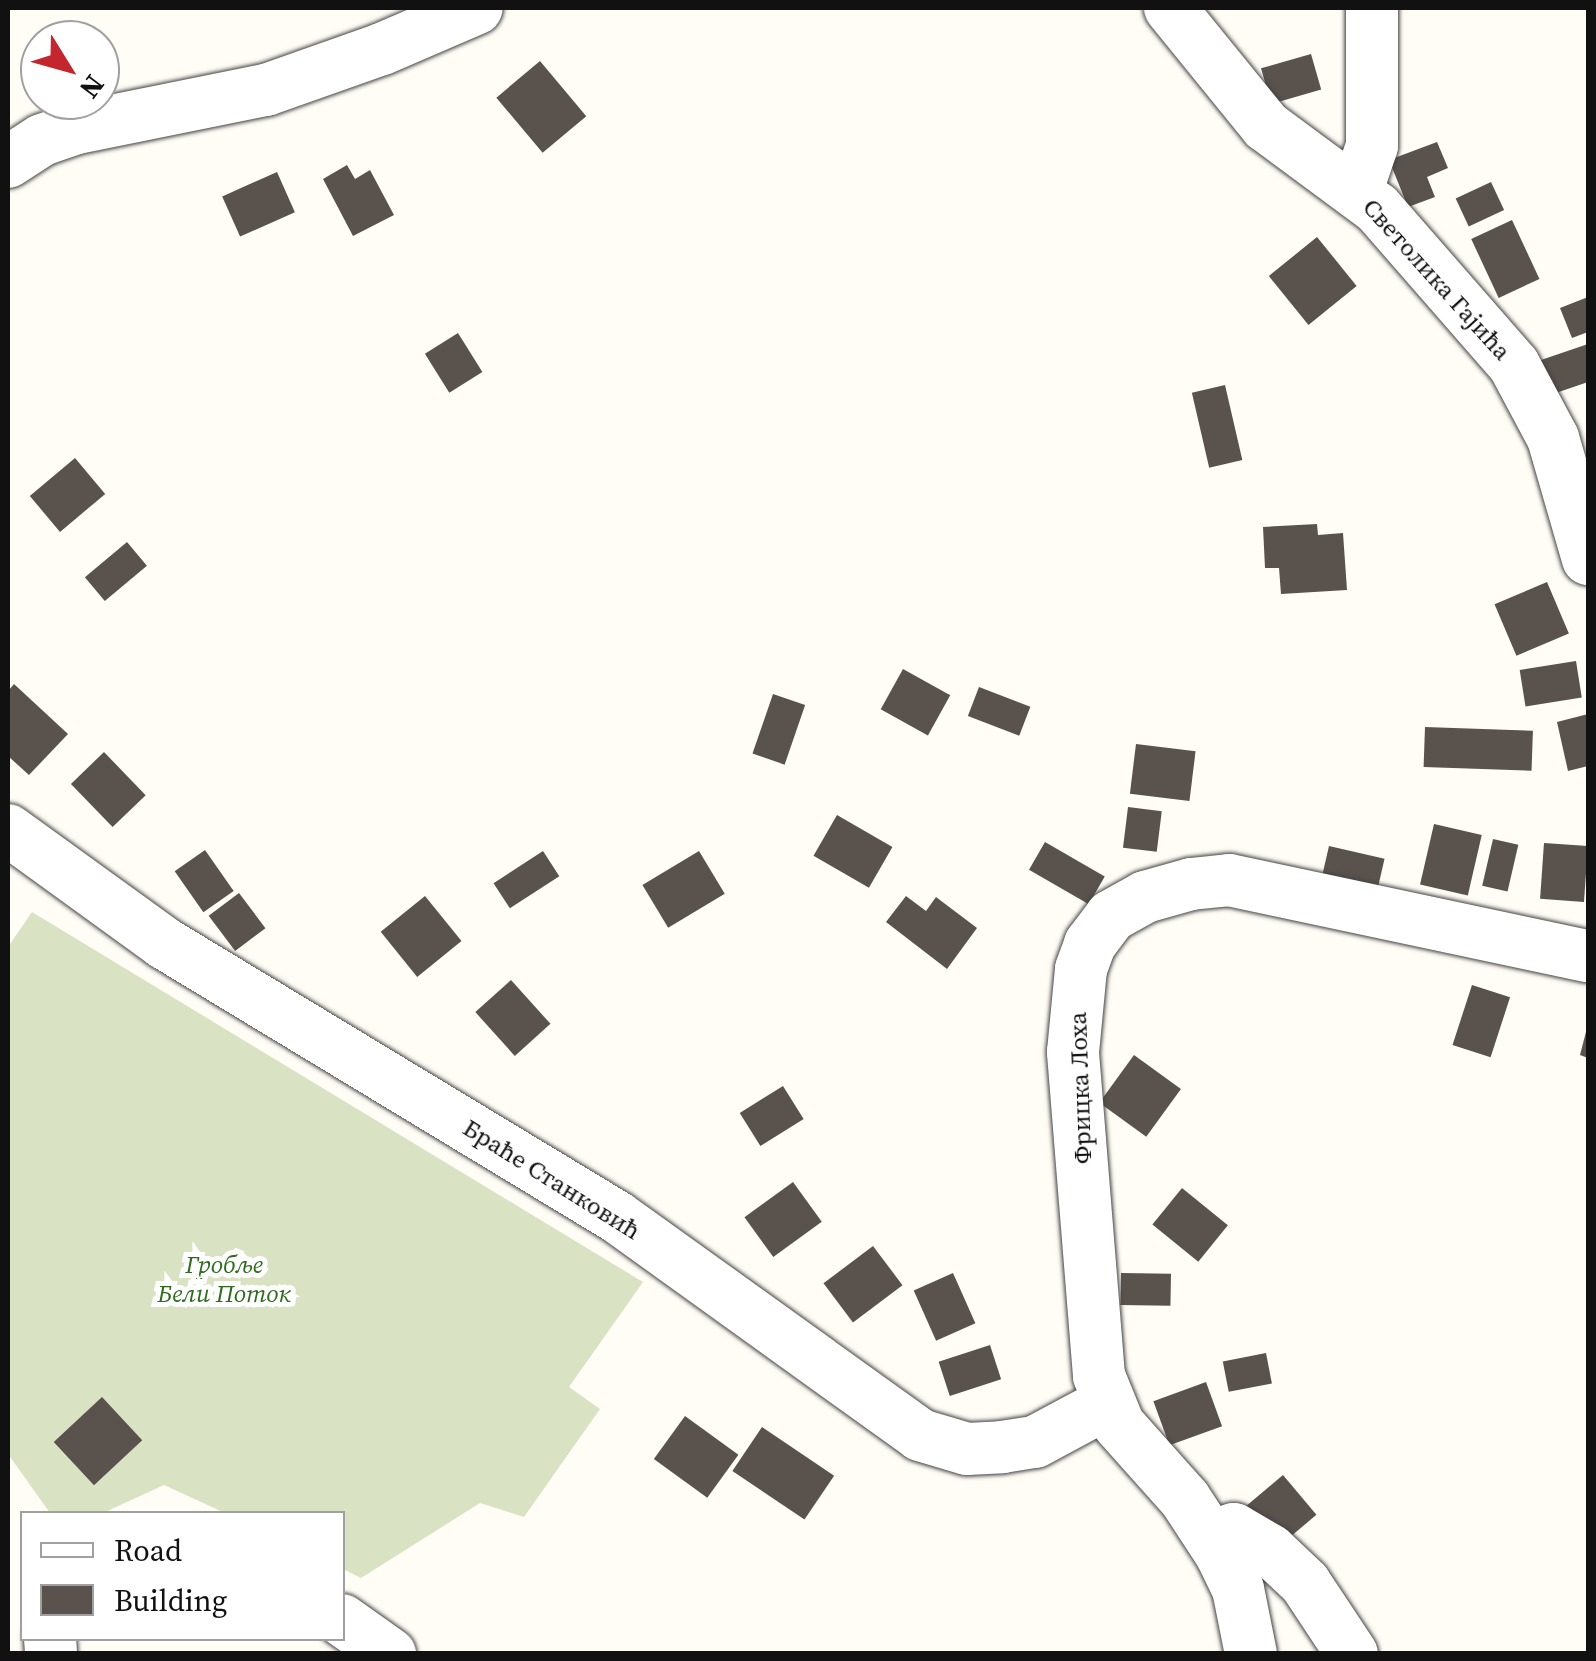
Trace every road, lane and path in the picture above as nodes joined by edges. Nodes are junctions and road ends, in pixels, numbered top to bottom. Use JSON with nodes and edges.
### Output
{"nodes":[{"id":1,"x":477,"y":8,"type":"edge"},
{"id":2,"x":1170,"y":8,"type":"edge"},
{"id":3,"x":1372,"y":8,"type":"edge"},
{"id":4,"x":8,"y":162,"type":"edge"},
{"id":5,"x":1357,"y":190,"type":"junction"},
{"id":6,"x":1588,"y":559,"type":"edge"},
{"id":7,"x":8,"y":830,"type":"edge"},
{"id":8,"x":1588,"y":956,"type":"edge"},
{"id":9,"x":1106,"y":1404,"type":"junction"},
{"id":10,"x":1210,"y":1536,"type":"junction"},
{"id":11,"x":345,"y":1622,"type":"edge"},
{"id":12,"x":390,"y":1654,"type":"edge"},
{"id":13,"x":1251,"y":1654,"type":"edge"},
{"id":14,"x":1352,"y":1654,"type":"edge"}],
"edges":[{"from":1,"to":4,"type":"street"},
{"from":2,"to":5,"type":"street","name":"Светолика Гајића"},
{"from":3,"to":5,"type":"street"},
{"from":5,"to":6,"type":"street","name":"Светолика Гајића"},
{"from":7,"to":9,"type":"street","name":"Браће Станковић"},
{"from":8,"to":9,"type":"street","name":"Фрицка Лоха"},
{"from":9,"to":10,"type":"street","name":"Фрицка Лоха"},
{"from":10,"to":13,"type":"street","name":"Фрицка Лоха"},
{"from":10,"to":14,"type":"street"},
{"from":11,"to":12,"type":"street"}]}
